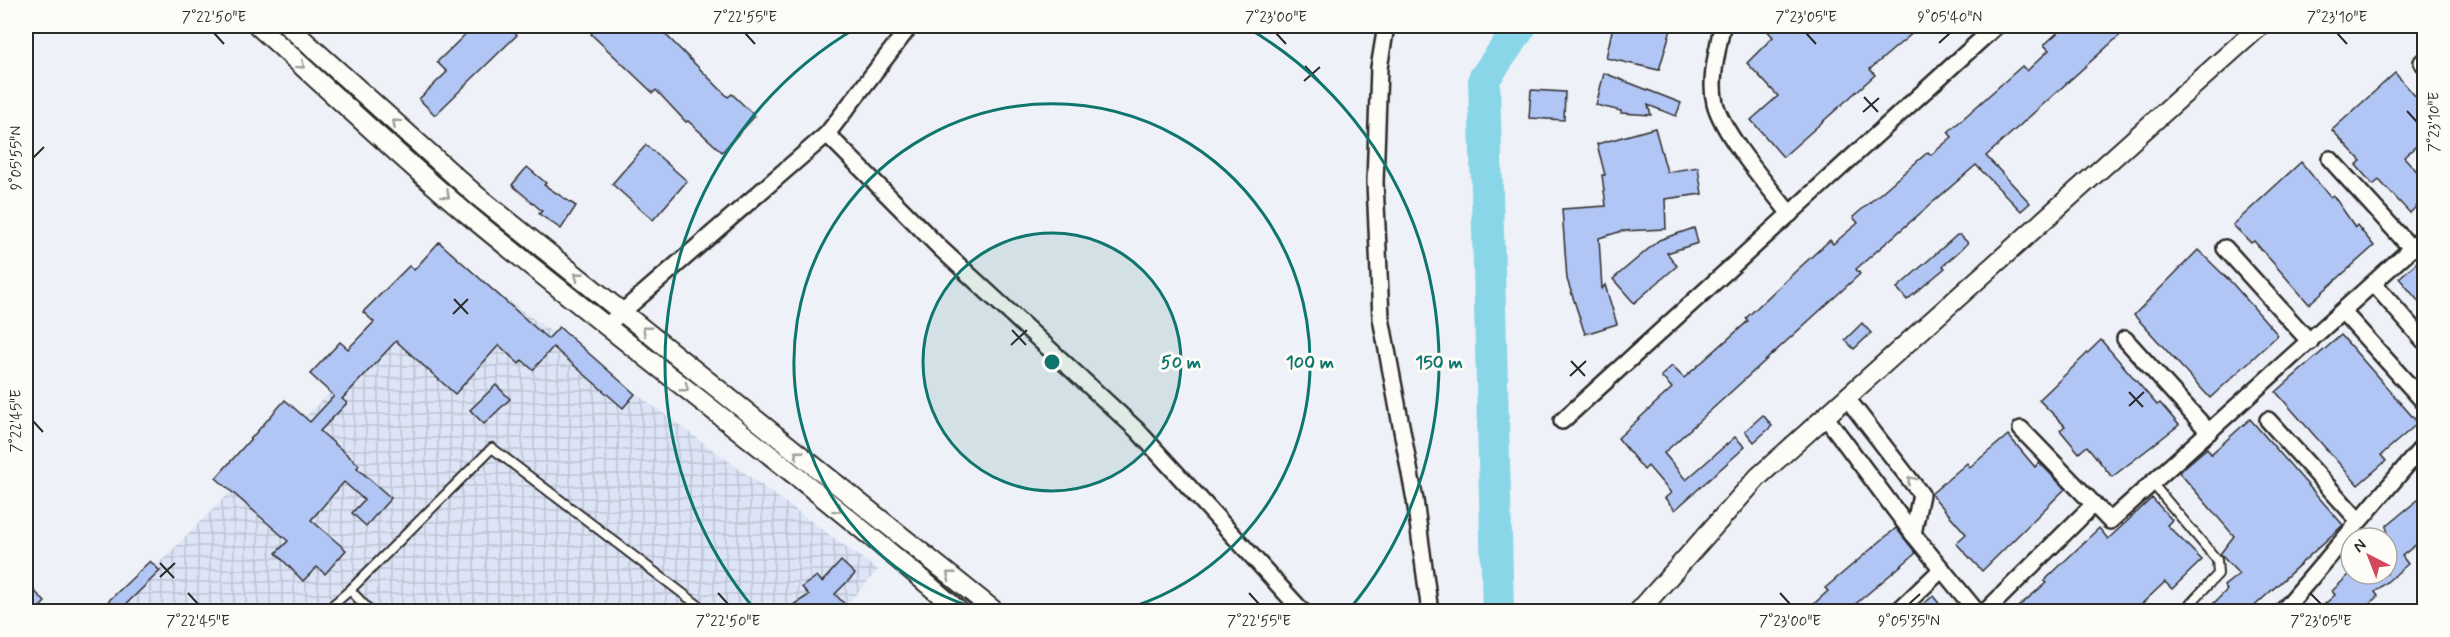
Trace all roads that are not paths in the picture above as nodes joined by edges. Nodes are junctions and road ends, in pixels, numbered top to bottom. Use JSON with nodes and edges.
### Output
{"nodes":[{"id":1,"x":258,"y":26,"type":"edge"},
{"id":2,"x":288,"y":26,"type":"edge"},
{"id":3,"x":910,"y":26,"type":"edge"},
{"id":4,"x":1386,"y":26,"type":"edge"},
{"id":5,"x":1722,"y":26,"type":"edge"},
{"id":6,"x":1996,"y":26,"type":"edge"},
{"id":7,"x":2260,"y":26,"type":"edge"},
{"id":8,"x":826,"y":134,"type":"junction"},
{"id":9,"x":2330,"y":159,"type":"dead end"},
{"id":10,"x":1790,"y":214,"type":"junction"},
{"id":11,"x":2424,"y":237,"type":"edge"},
{"id":12,"x":2225,"y":248,"type":"dead end"},
{"id":13,"x":2412,"y":249,"type":"junction"},
{"id":14,"x":2374,"y":284,"type":"junction"},
{"id":15,"x":624,"y":312,"type":"junction"},
{"id":16,"x":2343,"y":312,"type":"junction"},
{"id":17,"x":606,"y":326,"type":"junction"},
{"id":18,"x":2125,"y":339,"type":"dead end"},
{"id":19,"x":2424,"y":341,"type":"edge"},
{"id":20,"x":2310,"y":342,"type":"junction"},
{"id":21,"x":1846,"y":397,"type":"junction"},
{"id":22,"x":2424,"y":402,"type":"edge"},
{"id":23,"x":1825,"y":416,"type":"junction"},
{"id":24,"x":2268,"y":420,"type":"dead end"},
{"id":25,"x":1562,"y":421,"type":"dead end"},
{"id":26,"x":2021,"y":429,"type":"dead end"},
{"id":27,"x":2209,"y":432,"type":"junction"},
{"id":28,"x":2424,"y":446,"type":"edge"},
{"id":29,"x":2152,"y":483,"type":"junction"},
{"id":30,"x":2093,"y":505,"type":"junction"},
{"id":31,"x":2359,"y":522,"type":"junction"},
{"id":32,"x":1913,"y":534,"type":"junction"},
{"id":33,"x":1942,"y":569,"type":"junction"},
{"id":34,"x":350,"y":590,"type":"junction"},
{"id":35,"x":970,"y":590,"type":"junction"},
{"id":36,"x":2190,"y":604,"type":"dead end"},
{"id":37,"x":954,"y":610,"type":"edge"},
{"id":38,"x":325,"y":612,"type":"edge"},
{"id":39,"x":371,"y":612,"type":"edge"},
{"id":40,"x":707,"y":612,"type":"edge"},
{"id":41,"x":996,"y":612,"type":"edge"},
{"id":42,"x":1303,"y":612,"type":"edge"},
{"id":43,"x":1430,"y":612,"type":"edge"},
{"id":44,"x":1638,"y":612,"type":"edge"},
{"id":45,"x":1897,"y":612,"type":"edge"},
{"id":46,"x":1977,"y":612,"type":"edge"},
{"id":47,"x":1985,"y":612,"type":"edge"},
{"id":48,"x":2282,"y":612,"type":"edge"}],
"edges":[{"from":1,"to":17,"type":"street","one_way":true},
{"from":15,"to":2,"type":"street","one_way":true},
{"from":3,"to":8,"type":"street"},
{"from":4,"to":43,"type":"street"},
{"from":5,"to":10,"type":"street"},
{"from":6,"to":10,"type":"street"},
{"from":7,"to":21,"type":"street"},
{"from":8,"to":15,"type":"street"},
{"from":8,"to":42,"type":"street"},
{"from":9,"to":13,"type":"street"},
{"from":10,"to":25,"type":"street"},
{"from":11,"to":13,"type":"street"},
{"from":12,"to":20,"type":"street"},
{"from":13,"to":14,"type":"street"},
{"from":14,"to":16,"type":"street"},
{"from":14,"to":19,"type":"street"},
{"from":15,"to":17,"type":"street"},
{"from":35,"to":15,"type":"street","one_way":true},
{"from":16,"to":20,"type":"street"},
{"from":16,"to":22,"type":"street"},
{"from":17,"to":37,"type":"street","one_way":true},
{"from":18,"to":27,"type":"street"},
{"from":20,"to":27,"type":"street"},
{"from":21,"to":23,"type":"street"},
{"from":32,"to":21,"type":"street","one_way":true},
{"from":23,"to":32,"type":"street"},
{"from":23,"to":44,"type":"street"},
{"from":24,"to":31,"type":"street"},
{"from":26,"to":30,"type":"street"},
{"from":27,"to":29,"type":"street"},
{"from":28,"to":31,"type":"street"},
{"from":29,"to":30,"type":"street"},
{"from":29,"to":36,"type":"lane"},
{"from":30,"to":47,"type":"street"},
{"from":31,"to":48,"type":"street"},
{"from":32,"to":33,"type":"street"},
{"from":33,"to":45,"type":"street"},
{"from":33,"to":46,"type":"street"},
{"from":34,"to":38,"type":"lane"},
{"from":34,"to":39,"type":"lane"},
{"from":34,"to":40,"type":"lane"},
{"from":35,"to":37,"type":"street"},
{"from":35,"to":41,"type":"street"}]}
